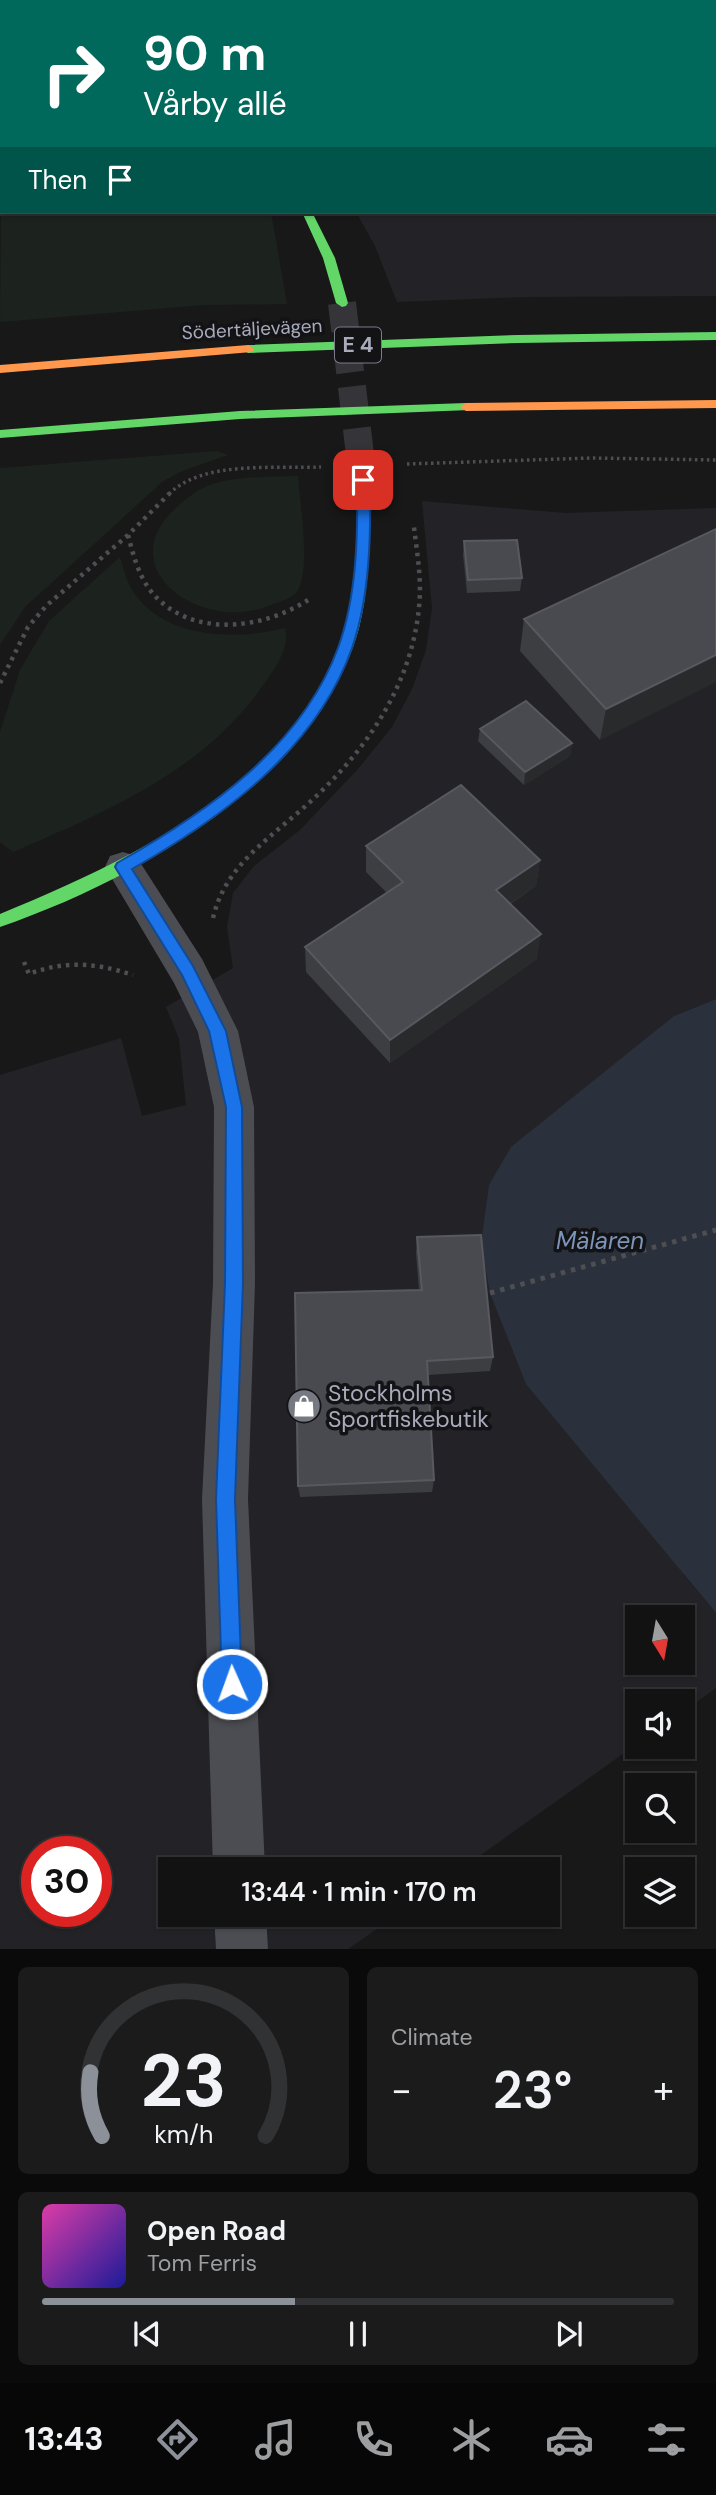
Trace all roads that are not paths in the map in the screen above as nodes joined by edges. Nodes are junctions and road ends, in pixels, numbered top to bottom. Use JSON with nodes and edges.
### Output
{"nodes":[{"id":1,"x":308,"y":214,"type":"edge"},
{"id":2,"x":342,"y":303,"type":"tunnel mouth"},
{"id":3,"x":716,"y":336,"type":"edge"},
{"id":4,"x":0,"y":369,"type":"edge"},
{"id":5,"x":716,"y":404,"type":"edge"},
{"id":6,"x":0,"y":433,"type":"edge"},
{"id":7,"x":363,"y":480,"type":"tunnel mouth"},
{"id":8,"x":123,"y":867,"type":"junction"},
{"id":9,"x":0,"y":921,"type":"edge"},
{"id":10,"x":239,"y":1857,"type":"edge"},
{"id":11,"x":241,"y":1927,"type":"edge"},
{"id":12,"x":242,"y":1949,"type":"edge"}],
"edges":[{"from":1,"to":2,"type":"main road"},
{"from":3,"to":4,"type":"main road","name":"Södertäljevägen","number":"E 4"},
{"from":5,"to":6,"type":"main road"},
{"from":7,"to":8,"type":"main road"},
{"from":8,"to":9,"type":"main road"},
{"from":8,"to":10,"type":"street"},
{"from":11,"to":12,"type":"street"}]}
